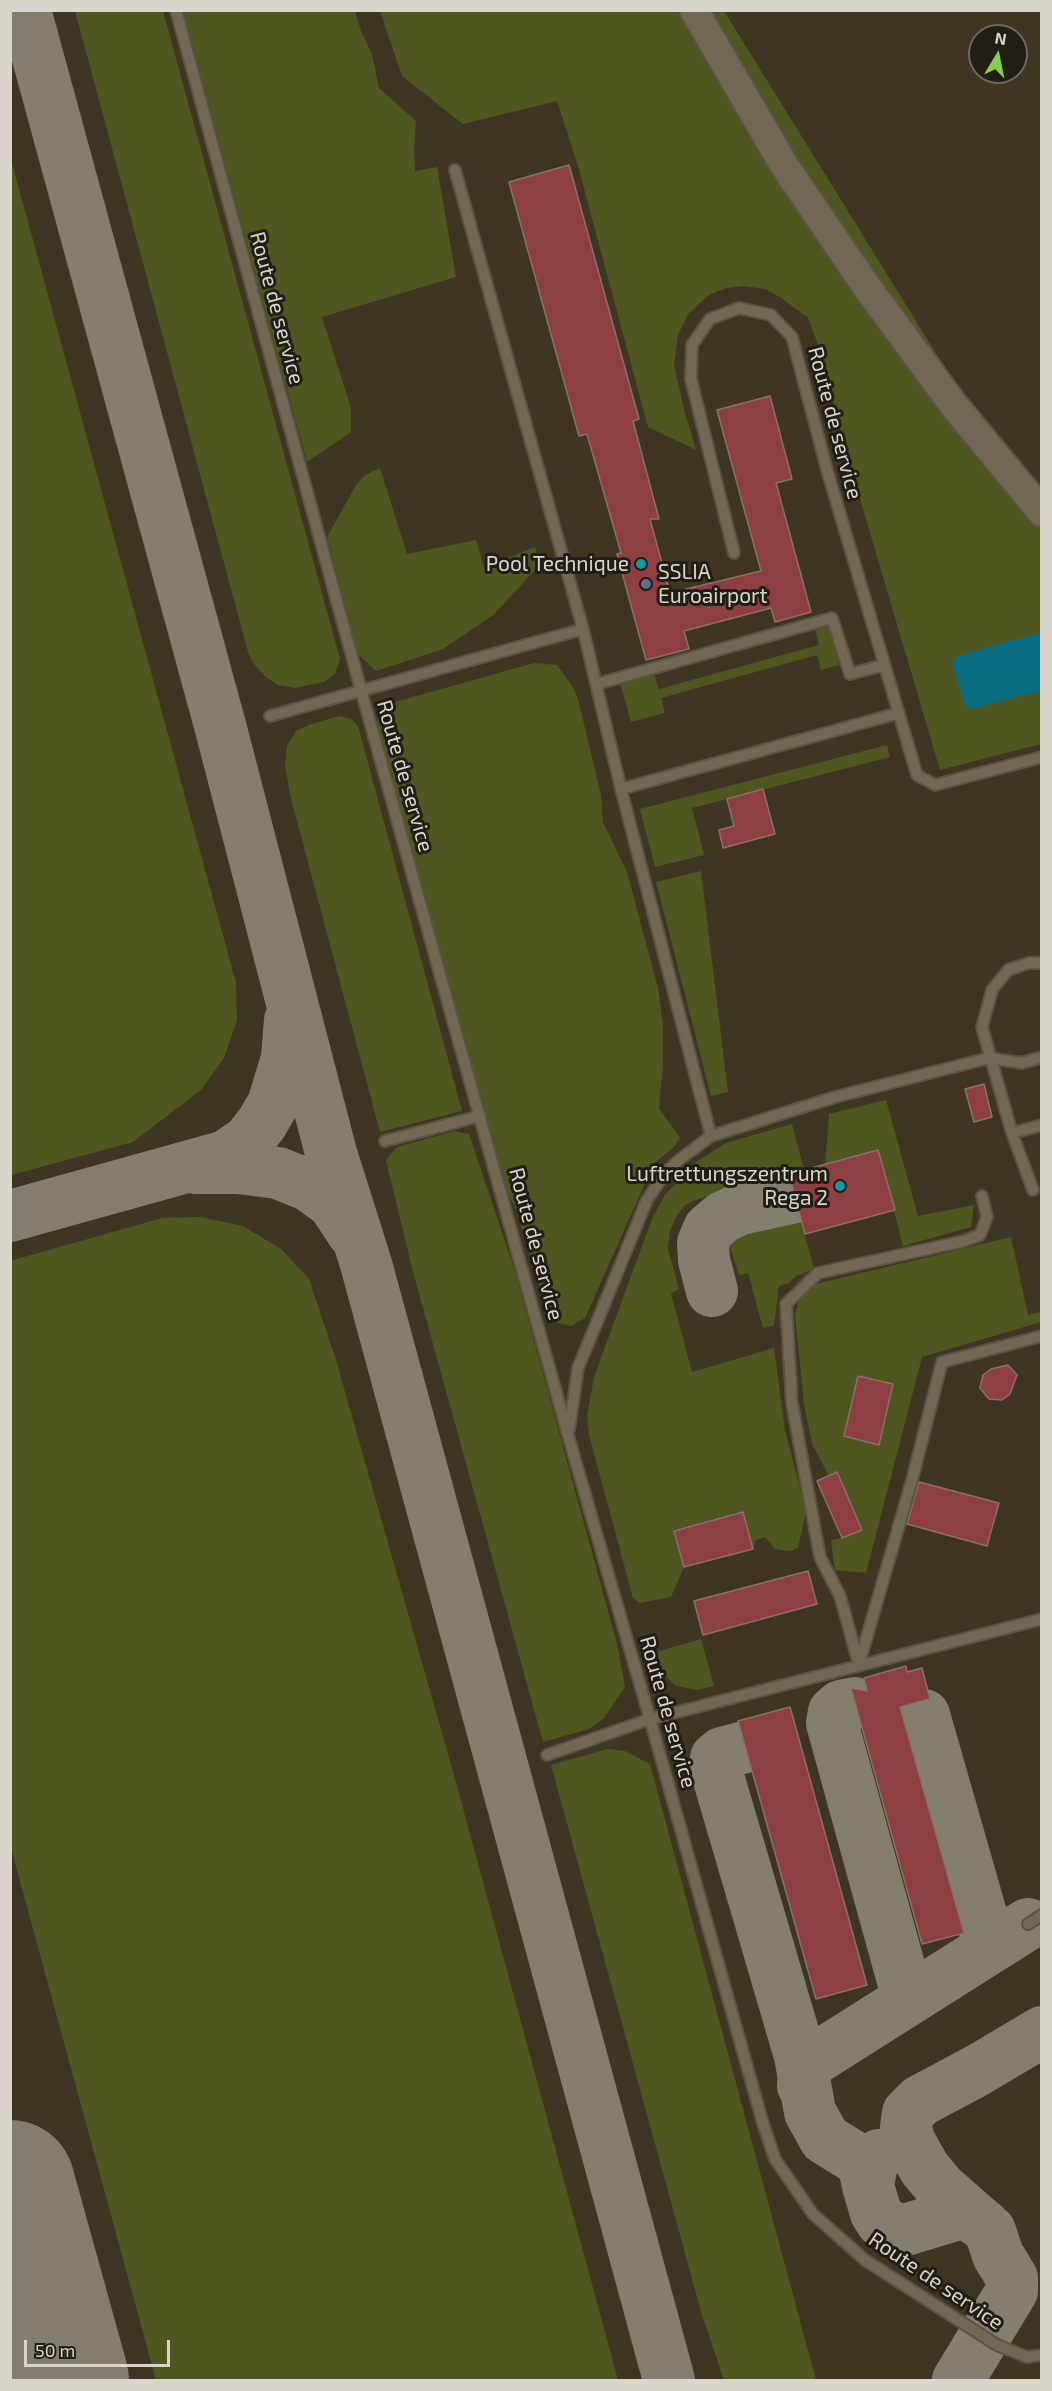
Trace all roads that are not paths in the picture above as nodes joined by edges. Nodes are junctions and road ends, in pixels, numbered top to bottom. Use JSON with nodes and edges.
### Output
{"nodes":[{"id":1,"x":176,"y":10,"type":"edge"},
{"id":2,"x":694,"y":10,"type":"edge"},
{"id":3,"x":455,"y":170,"type":"dead end"},
{"id":4,"x":1041,"y":512,"type":"edge"},
{"id":5,"x":734,"y":553,"type":"dead end"},
{"id":6,"x":583,"y":629,"type":"junction"},
{"id":7,"x":884,"y":665,"type":"junction"},
{"id":8,"x":597,"y":684,"type":"junction"},
{"id":9,"x":361,"y":690,"type":"junction"},
{"id":10,"x":899,"y":713,"type":"junction"},
{"id":11,"x":270,"y":716,"type":"dead end"},
{"id":12,"x":1041,"y":757,"type":"edge"},
{"id":13,"x":621,"y":789,"type":"junction"},
{"id":14,"x":1041,"y":963,"type":"edge"},
{"id":15,"x":1041,"y":1057,"type":"edge"},
{"id":16,"x":989,"y":1058,"type":"junction"},
{"id":17,"x":480,"y":1116,"type":"junction"},
{"id":18,"x":1041,"y":1125,"type":"edge"},
{"id":19,"x":1011,"y":1133,"type":"junction"},
{"id":20,"x":711,"y":1136,"type":"junction"},
{"id":21,"x":385,"y":1142,"type":"dead end"},
{"id":22,"x":1033,"y":1190,"type":"dead end"},
{"id":23,"x":982,"y":1196,"type":"dead end"},
{"id":24,"x":1041,"y":1336,"type":"edge"},
{"id":25,"x":568,"y":1435,"type":"junction"},
{"id":26,"x":1039,"y":1621,"type":"edge"},
{"id":27,"x":859,"y":1665,"type":"junction"},
{"id":28,"x":650,"y":1719,"type":"junction"},
{"id":29,"x":547,"y":1755,"type":"dead end"},
{"id":30,"x":1041,"y":1915,"type":"edge"},
{"id":31,"x":1028,"y":1924,"type":"dead end"},
{"id":32,"x":1041,"y":2355,"type":"edge"}],
"edges":[{"from":1,"to":9,"type":"lane","name":"Route de service"},
{"from":2,"to":4,"type":"main road"},
{"from":3,"to":6,"type":"lane"},
{"from":5,"to":7,"type":"lane","name":"Route de service"},
{"from":6,"to":8,"type":"lane"},
{"from":6,"to":9,"type":"lane"},
{"from":7,"to":8,"type":"lane"},
{"from":7,"to":10,"type":"lane","name":"Route de service"},
{"from":8,"to":13,"type":"lane"},
{"from":9,"to":11,"type":"lane"},
{"from":9,"to":17,"type":"lane","name":"Route de service"},
{"from":10,"to":12,"type":"lane","name":"Route de service"},
{"from":10,"to":13,"type":"lane"},
{"from":13,"to":20,"type":"lane"},
{"from":14,"to":16,"type":"lane"},
{"from":15,"to":16,"type":"lane"},
{"from":16,"to":19,"type":"lane"},
{"from":16,"to":20,"type":"lane"},
{"from":17,"to":21,"type":"lane"},
{"from":17,"to":25,"type":"lane","name":"Route de service"},
{"from":18,"to":19,"type":"lane"},
{"from":19,"to":22,"type":"lane"},
{"from":20,"to":25,"type":"lane"},
{"from":23,"to":27,"type":"lane"},
{"from":24,"to":27,"type":"lane"},
{"from":25,"to":28,"type":"lane","name":"Route de service"},
{"from":26,"to":27,"type":"lane"},
{"from":27,"to":28,"type":"lane"},
{"from":28,"to":29,"type":"lane"},
{"from":28,"to":32,"type":"lane","name":"Route de service"},
{"from":30,"to":31,"type":"lane"}]}
